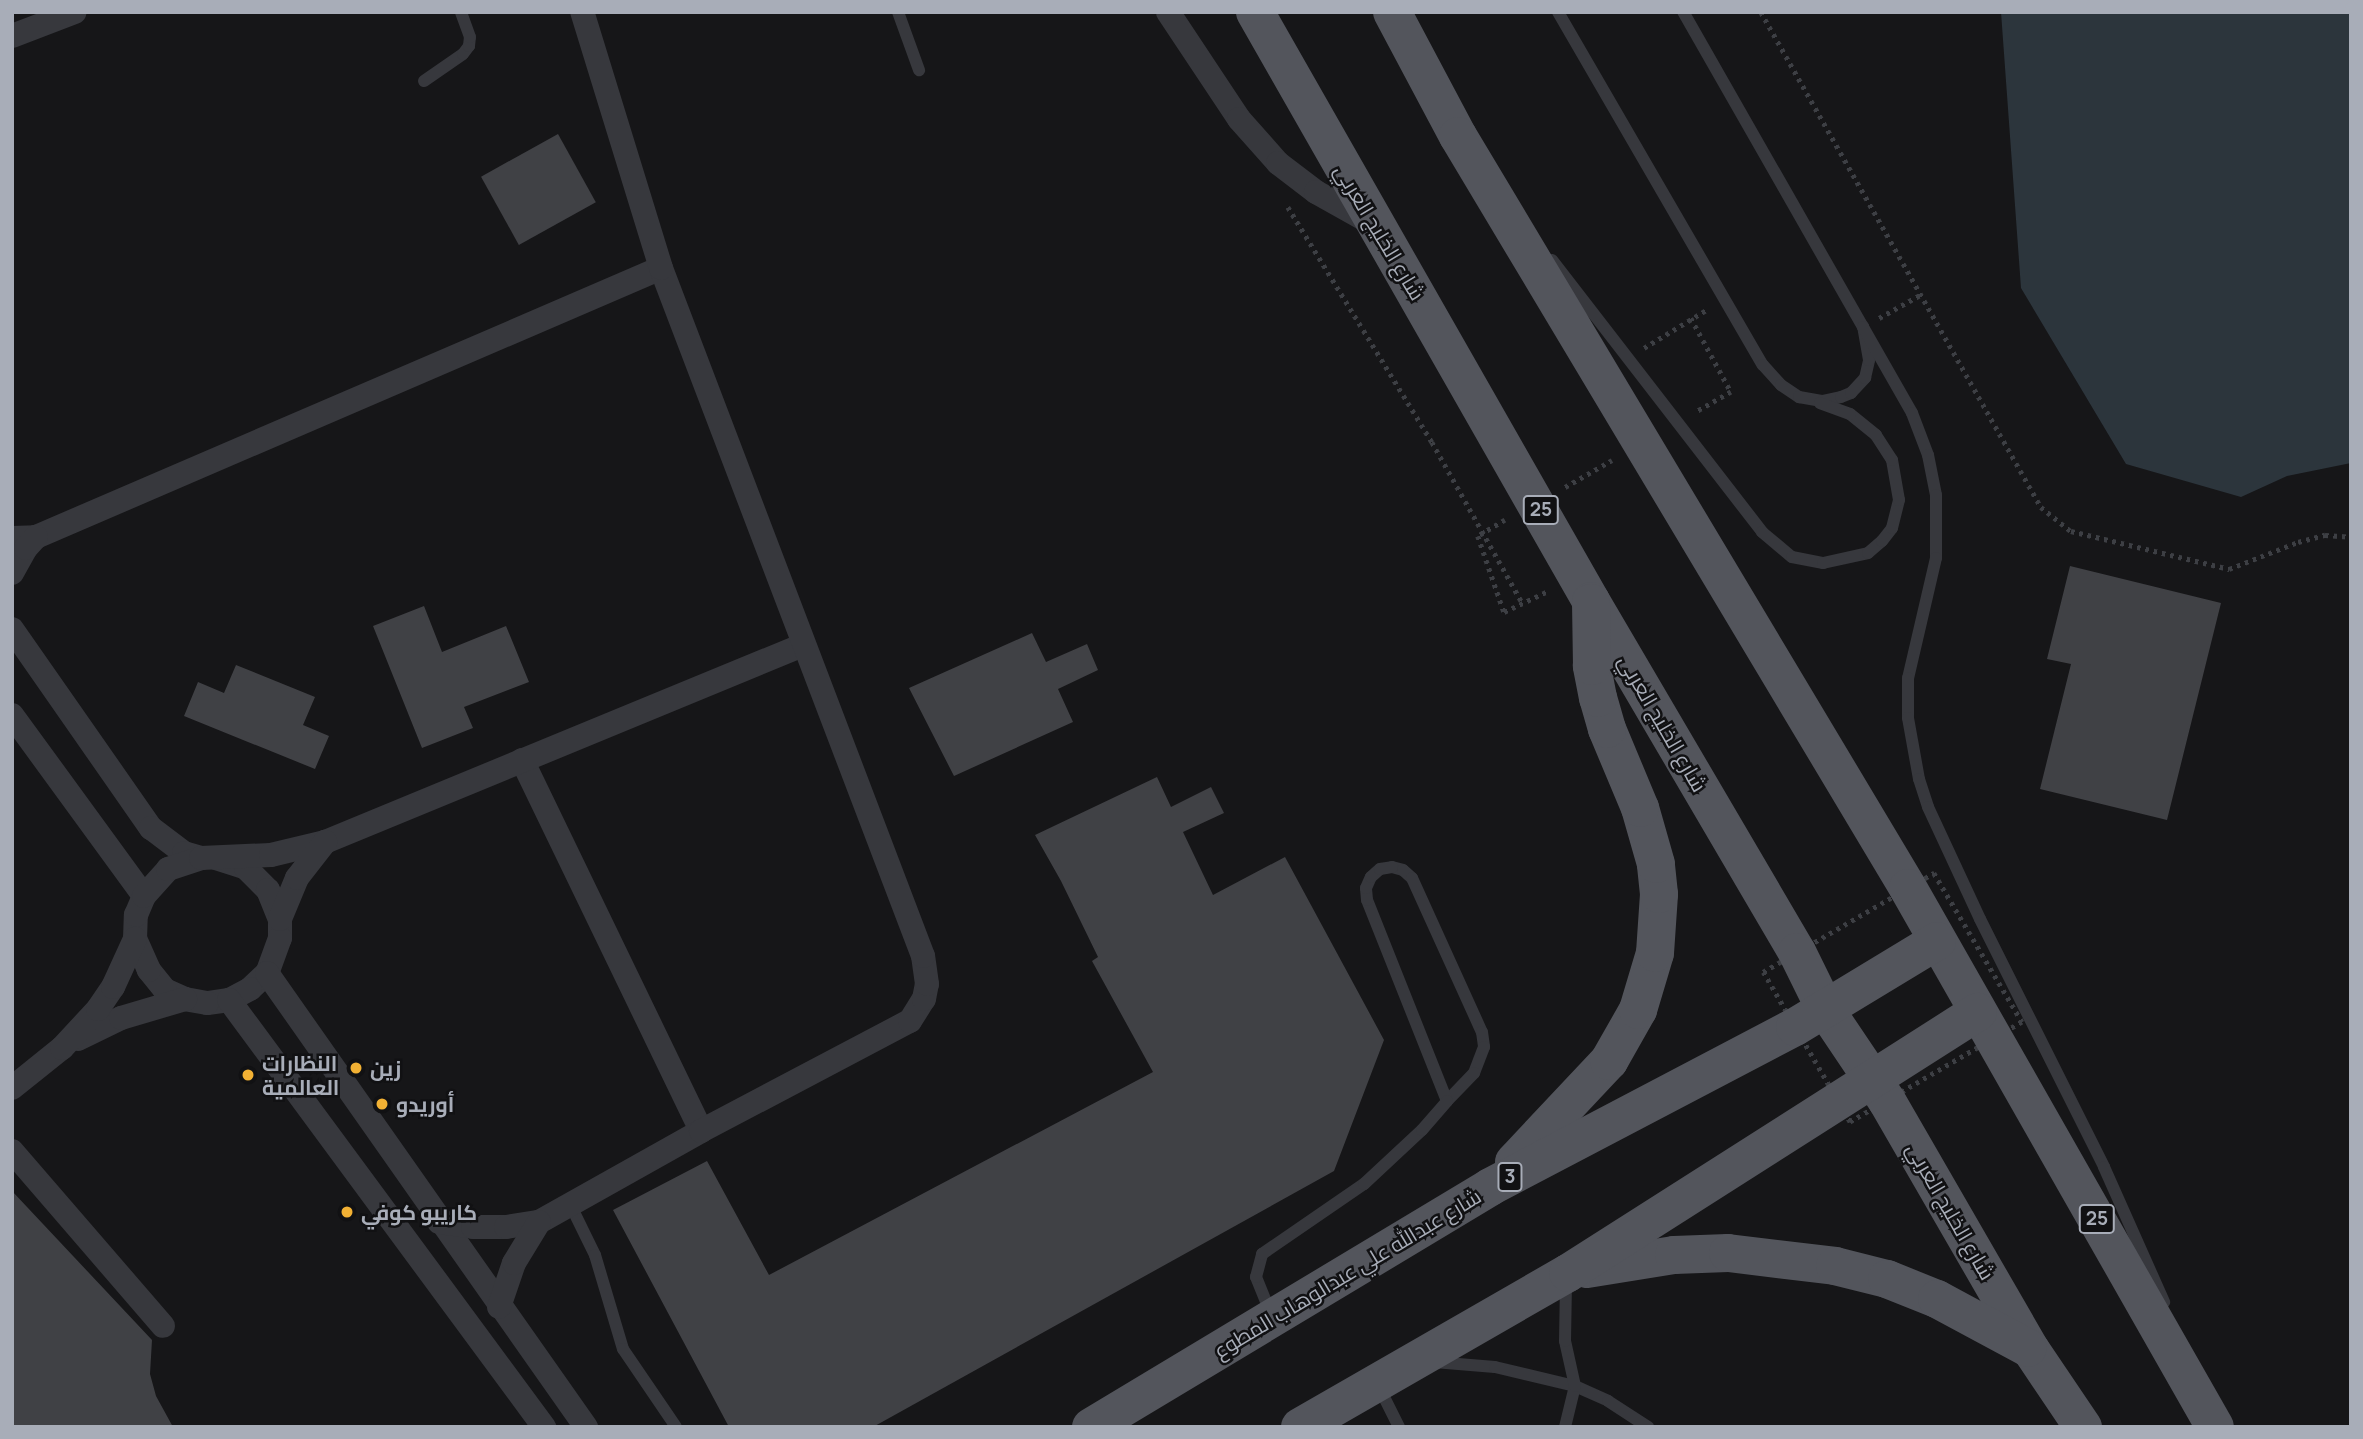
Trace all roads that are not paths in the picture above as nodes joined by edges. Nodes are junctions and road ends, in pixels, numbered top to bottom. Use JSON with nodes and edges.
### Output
{"nodes":[{"id":1,"x":75,"y":12,"type":"edge"},
{"id":2,"x":461,"y":12,"type":"edge"},
{"id":3,"x":582,"y":12,"type":"edge"},
{"id":4,"x":898,"y":12,"type":"edge"},
{"id":5,"x":1168,"y":12,"type":"edge"},
{"id":6,"x":1255,"y":12,"type":"edge"},
{"id":7,"x":1392,"y":12,"type":"edge"},
{"id":8,"x":1558,"y":12,"type":"edge"},
{"id":9,"x":1683,"y":12,"type":"edge"},
{"id":10,"x":12,"y":36,"type":"edge"},
{"id":11,"x":919,"y":70,"type":"dead end"},
{"id":12,"x":424,"y":81,"type":"dead end"},
{"id":13,"x":1458,"y":136,"type":"junction"},
{"id":14,"x":1374,"y":225,"type":"junction"},
{"id":15,"x":1534,"y":236,"type":"dead end"},
{"id":16,"x":1543,"y":247,"type":"dead end"},
{"id":17,"x":661,"y":268,"type":"junction"},
{"id":18,"x":1863,"y":327,"type":"junction"},
{"id":19,"x":1810,"y":400,"type":"junction"},
{"id":20,"x":24,"y":538,"type":"edge"},
{"id":21,"x":12,"y":573,"type":"edge"},
{"id":22,"x":1584,"y":588,"type":"junction"},
{"id":23,"x":12,"y":629,"type":"edge"},
{"id":24,"x":803,"y":645,"type":"junction"},
{"id":25,"x":12,"y":715,"type":"edge"},
{"id":26,"x":522,"y":760,"type":"junction"},
{"id":27,"x":325,"y":842,"type":"junction"},
{"id":28,"x":209,"y":858,"type":"junction"},
{"id":29,"x":144,"y":896,"type":"junction"},
{"id":30,"x":280,"y":919,"type":"junction"},
{"id":31,"x":135,"y":939,"type":"junction"},
{"id":32,"x":1937,"y":941,"type":"junction"},
{"id":33,"x":267,"y":973,"type":"junction"},
{"id":34,"x":185,"y":999,"type":"junction"},
{"id":35,"x":229,"y":1000,"type":"junction"},
{"id":36,"x":1825,"y":1009,"type":"junction"},
{"id":37,"x":1978,"y":1012,"type":"junction"},
{"id":38,"x":62,"y":1048,"type":"junction"},
{"id":39,"x":1872,"y":1078,"type":"junction"},
{"id":40,"x":12,"y":1088,"type":"edge"},
{"id":41,"x":1447,"y":1101,"type":"junction"},
{"id":42,"x":701,"y":1131,"type":"junction"},
{"id":43,"x":12,"y":1151,"type":"edge"},
{"id":44,"x":1490,"y":1187,"type":"junction"},
{"id":45,"x":570,"y":1204,"type":"junction"},
{"id":46,"x":439,"y":1222,"type":"junction"},
{"id":47,"x":538,"y":1222,"type":"junction"},
{"id":48,"x":1568,"y":1273,"type":"junction"},
{"id":49,"x":499,"y":1307,"type":"junction"},
{"id":50,"x":2170,"y":1315,"type":"dead end"},
{"id":51,"x":1272,"y":1318,"type":"junction"},
{"id":52,"x":163,"y":1326,"type":"dead end"},
{"id":53,"x":2181,"y":1340,"type":"dead end"},
{"id":54,"x":2031,"y":1350,"type":"junction"},
{"id":55,"x":1413,"y":1362,"type":"junction"},
{"id":56,"x":1378,"y":1383,"type":"junction"},
{"id":57,"x":1575,"y":1386,"type":"junction"},
{"id":58,"x":544,"y":1427,"type":"edge"},
{"id":59,"x":586,"y":1427,"type":"edge"},
{"id":60,"x":676,"y":1427,"type":"edge"},
{"id":61,"x":1091,"y":1427,"type":"edge"},
{"id":62,"x":1300,"y":1427,"type":"edge"},
{"id":63,"x":1399,"y":1427,"type":"edge"},
{"id":64,"x":1565,"y":1427,"type":"edge"},
{"id":65,"x":1648,"y":1427,"type":"edge"},
{"id":66,"x":2083,"y":1427,"type":"edge"},
{"id":67,"x":2217,"y":1427,"type":"edge"}],
"edges":[{"from":1,"to":10,"type":"street"},
{"from":2,"to":12,"type":"lane"},
{"from":3,"to":17,"type":"street"},
{"from":4,"to":11,"type":"lane"},
{"from":5,"to":14,"type":"street"},
{"from":6,"to":14,"type":"main road","name":"شارع الخليج العربي","number":"25"},
{"from":7,"to":13,"type":"main road","number":"25"},
{"from":8,"to":19,"type":"lane"},
{"from":9,"to":18,"type":"lane"},
{"from":13,"to":15,"type":"lane"},
{"from":13,"to":32,"type":"main road","number":"25"},
{"from":14,"to":22,"type":"main road","name":"شارع الخليج العربي","number":"25"},
{"from":16,"to":19,"type":"lane"},
{"from":17,"to":20,"type":"street"},
{"from":17,"to":24,"type":"street"},
{"from":18,"to":19,"type":"lane"},
{"from":18,"to":50,"type":"lane"},
{"from":20,"to":21,"type":"street"},
{"from":22,"to":36,"type":"main road","name":"شارع الخليج العربي","number":"25"},
{"from":22,"to":44,"type":"main road"},
{"from":23,"to":28,"type":"street"},
{"from":24,"to":26,"type":"street"},
{"from":24,"to":42,"type":"street"},
{"from":25,"to":29,"type":"street"},
{"from":26,"to":27,"type":"street"},
{"from":26,"to":42,"type":"street"},
{"from":27,"to":28,"type":"street"},
{"from":27,"to":30,"type":"street"},
{"from":28,"to":29,"type":"street"},
{"from":28,"to":30,"type":"street"},
{"from":29,"to":31,"type":"street"},
{"from":30,"to":33,"type":"street"},
{"from":31,"to":34,"type":"street"},
{"from":31,"to":38,"type":"street"},
{"from":32,"to":36,"type":"main road","name":"شارع عبدالله علي عبدالوهاب المطوع","number":"3"},
{"from":32,"to":37,"type":"main road","number":"25"},
{"from":33,"to":35,"type":"street"},
{"from":33,"to":46,"type":"street"},
{"from":34,"to":35,"type":"street"},
{"from":34,"to":38,"type":"street"},
{"from":35,"to":58,"type":"street"},
{"from":36,"to":39,"type":"main road","name":"شارع الخليج العربي","number":"25"},
{"from":36,"to":44,"type":"main road","name":"شارع عبدالله علي عبدالوهاب المطوع","number":"3"},
{"from":37,"to":39,"type":"main road"},
{"from":37,"to":67,"type":"main road","number":"25"},
{"from":38,"to":40,"type":"street"},
{"from":39,"to":48,"type":"main road"},
{"from":39,"to":54,"type":"main road","name":"شارع الخليج العربي","number":"25"},
{"from":41,"to":41,"type":"lane"},
{"from":41,"to":51,"type":"lane"},
{"from":42,"to":45,"type":"street"},
{"from":43,"to":52,"type":"street"},
{"from":44,"to":51,"type":"main road","name":"شارع عبدالله علي عبدالوهاب المطوع","number":"3"},
{"from":45,"to":47,"type":"street"},
{"from":45,"to":60,"type":"lane"},
{"from":46,"to":47,"type":"street"},
{"from":46,"to":49,"type":"street"},
{"from":47,"to":49,"type":"street"},
{"from":48,"to":54,"type":"main road"},
{"from":48,"to":55,"type":"main road"},
{"from":48,"to":57,"type":"lane"},
{"from":49,"to":59,"type":"street"},
{"from":51,"to":61,"type":"main road","name":"شارع عبدالله علي عبدالوهاب المطوع","number":"3"},
{"from":53,"to":67,"type":"lane"},
{"from":54,"to":66,"type":"main road","name":"شارع الخليج العربي","number":"25"},
{"from":55,"to":56,"type":"main road"},
{"from":55,"to":57,"type":"lane"},
{"from":56,"to":62,"type":"main road"},
{"from":56,"to":63,"type":"lane"},
{"from":57,"to":64,"type":"lane"},
{"from":57,"to":65,"type":"lane"}]}
